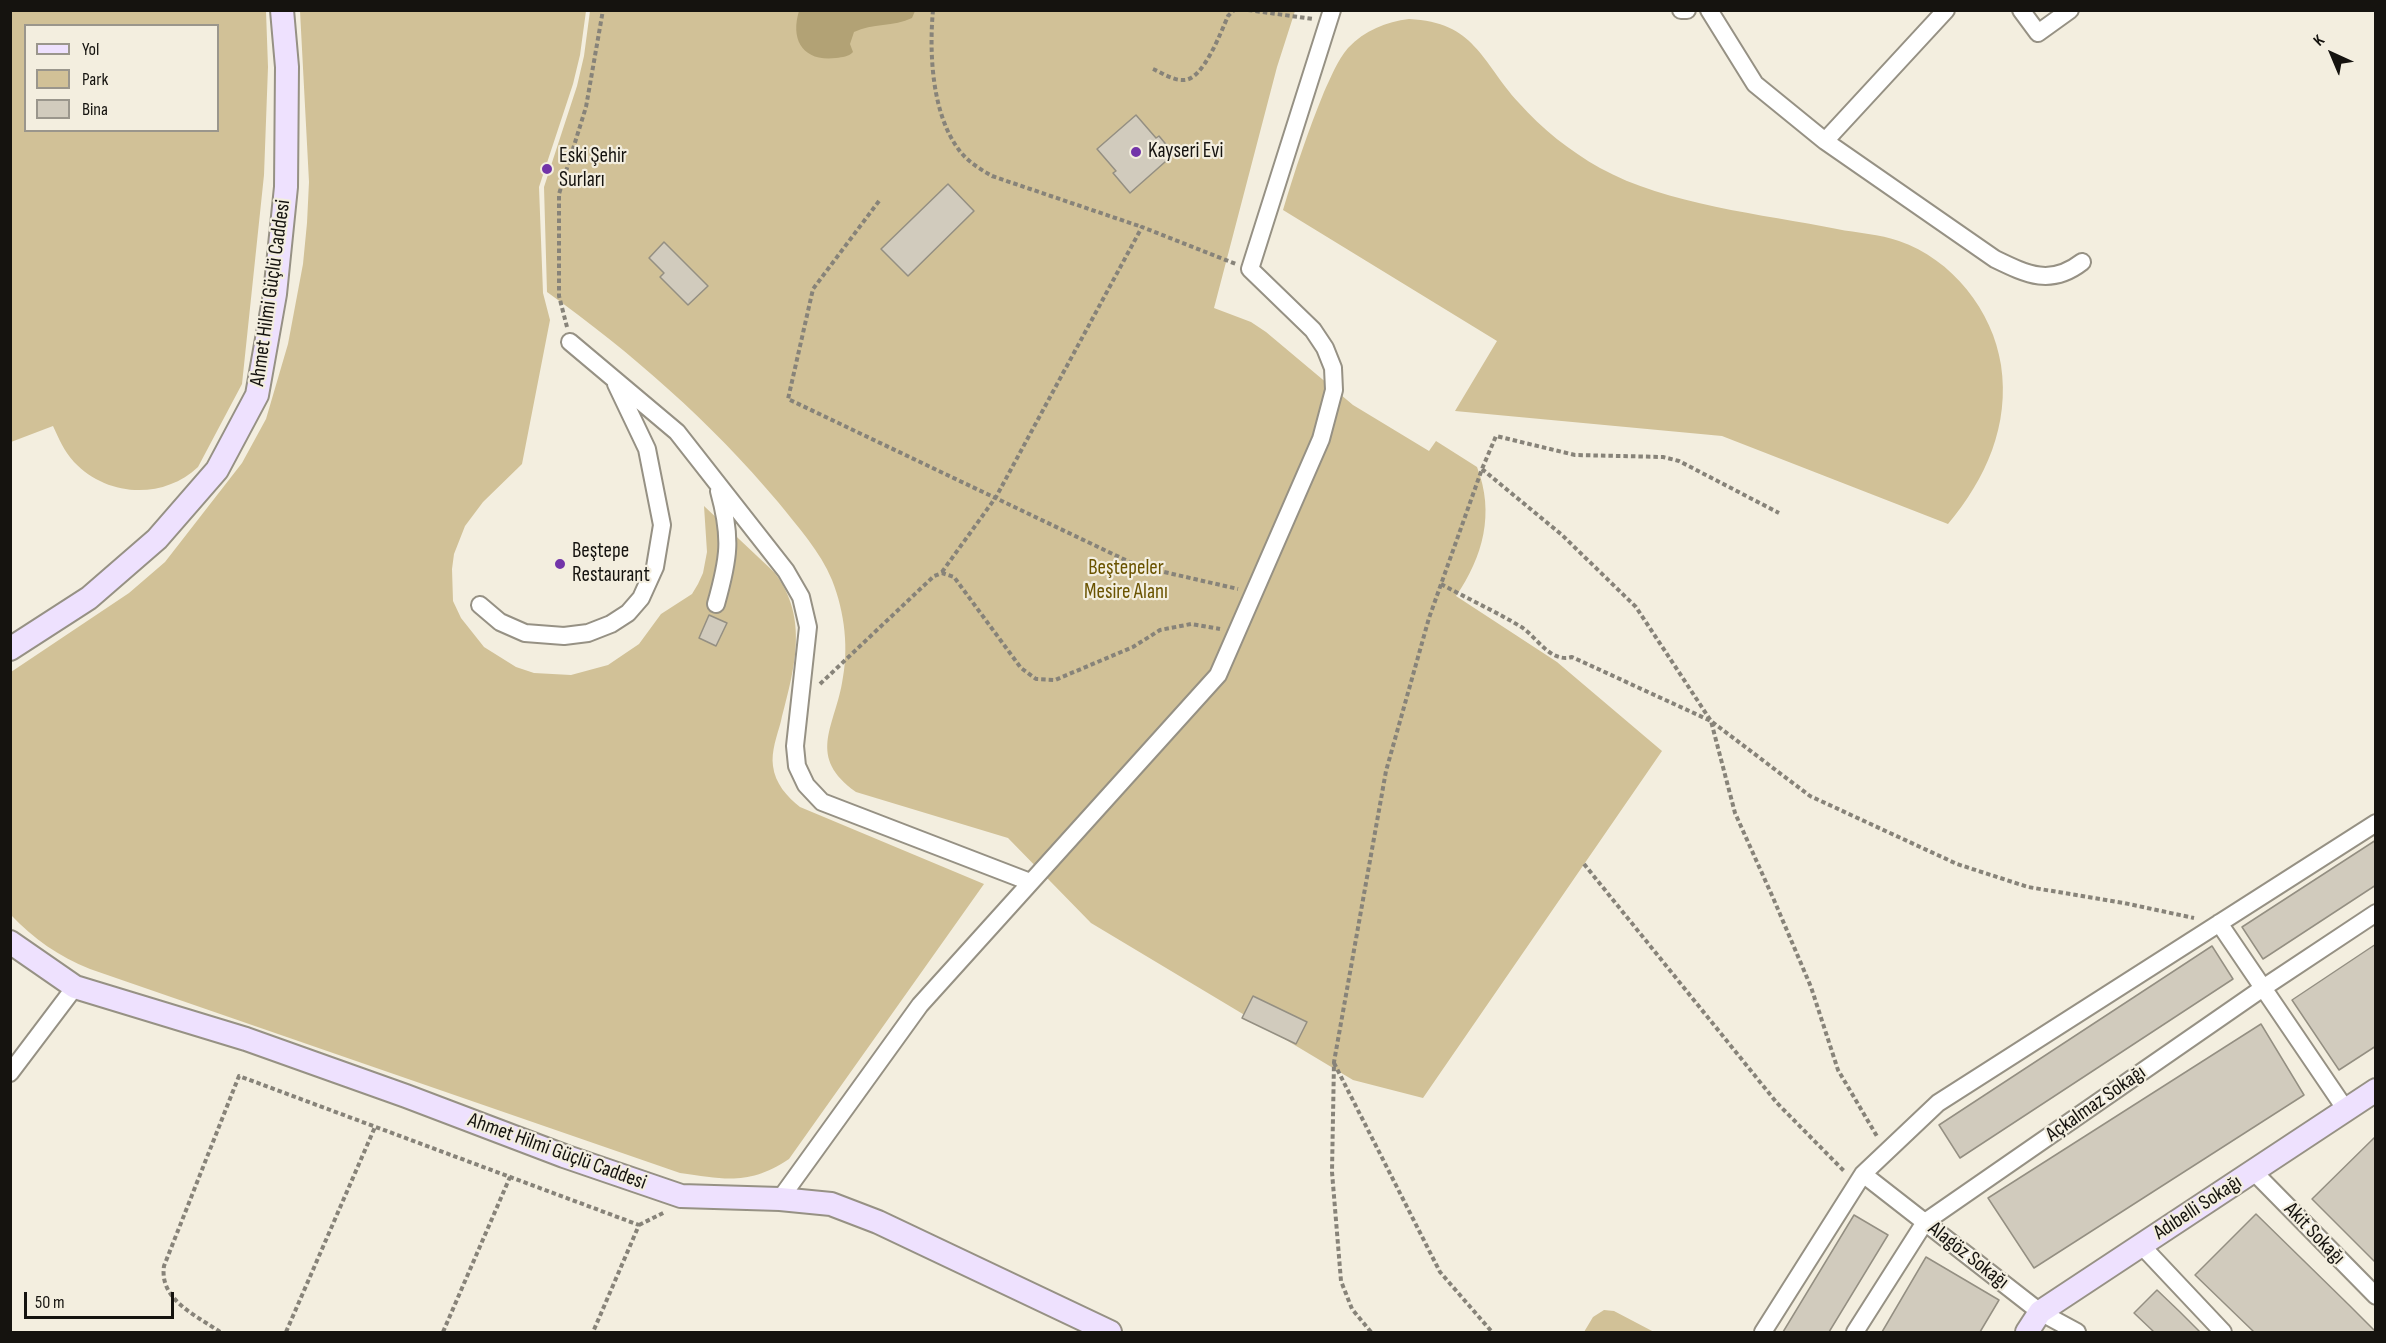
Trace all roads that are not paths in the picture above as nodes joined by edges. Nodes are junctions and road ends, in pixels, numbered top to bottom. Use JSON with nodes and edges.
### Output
{"nodes":[{"id":1,"x":282,"y":10,"type":"edge"},
{"id":2,"x":1681,"y":10,"type":"edge"},
{"id":3,"x":1687,"y":10,"type":"edge"},
{"id":4,"x":1709,"y":10,"type":"edge"},
{"id":5,"x":1946,"y":10,"type":"edge"},
{"id":6,"x":2021,"y":10,"type":"edge"},
{"id":7,"x":2070,"y":10,"type":"edge"},
{"id":8,"x":1330,"y":16,"type":"edge"},
{"id":9,"x":1825,"y":141,"type":"junction"},
{"id":10,"x":2082,"y":262,"type":"dead end"},
{"id":11,"x":570,"y":342,"type":"road end"},
{"id":12,"x":614,"y":379,"type":"junction"},
{"id":13,"x":716,"y":482,"type":"junction"},
{"id":14,"x":716,"y":604,"type":"dead end"},
{"id":15,"x":480,"y":605,"type":"dead end"},
{"id":16,"x":10,"y":649,"type":"edge"},
{"id":17,"x":2376,"y":823,"type":"edge"},
{"id":18,"x":1030,"y":882,"type":"junction"},
{"id":19,"x":2376,"y":913,"type":"edge"},
{"id":20,"x":2218,"y":923,"type":"junction"},
{"id":21,"x":10,"y":942,"type":"edge"},
{"id":22,"x":75,"y":987,"type":"junction"},
{"id":23,"x":2263,"y":988,"type":"junction"},
{"id":24,"x":10,"y":1073,"type":"edge"},
{"id":25,"x":2373,"y":1096,"type":"edge"},
{"id":26,"x":2346,"y":1110,"type":"junction"},
{"id":27,"x":2253,"y":1171,"type":"junction"},
{"id":28,"x":1860,"y":1179,"type":"junction"},
{"id":29,"x":780,"y":1199,"type":"junction"},
{"id":30,"x":1925,"y":1222,"type":"junction"},
{"id":31,"x":2141,"y":1245,"type":"junction"},
{"id":32,"x":2376,"y":1296,"type":"edge"},
{"id":33,"x":2040,"y":1312,"type":"junction"},
{"id":34,"x":1110,"y":1332,"type":"edge"},
{"id":35,"x":1763,"y":1332,"type":"edge"},
{"id":36,"x":1855,"y":1332,"type":"edge"},
{"id":37,"x":2027,"y":1332,"type":"edge"},
{"id":38,"x":2077,"y":1332,"type":"edge"},
{"id":39,"x":2223,"y":1332,"type":"edge"}],
"edges":[{"from":1,"to":16,"type":"street","name":"Ahmet Hilmi Güçlü Caddesi"},
{"from":2,"to":3,"type":"street"},
{"from":4,"to":9,"type":"street"},
{"from":5,"to":9,"type":"street"},
{"from":6,"to":7,"type":"street"},
{"from":8,"to":18,"type":"street"},
{"from":9,"to":10,"type":"street"},
{"from":11,"to":12,"type":"street"},
{"from":12,"to":13,"type":"street"},
{"from":12,"to":15,"type":"street"},
{"from":13,"to":14,"type":"street"},
{"from":13,"to":18,"type":"street"},
{"from":17,"to":20,"type":"street"},
{"from":18,"to":29,"type":"street"},
{"from":19,"to":23,"type":"street","name":"Açkalmaz Sokağı"},
{"from":20,"to":23,"type":"street"},
{"from":20,"to":28,"type":"street"},
{"from":21,"to":22,"type":"street","name":"Ahmet Hilmi Güçlü Caddesi"},
{"from":22,"to":24,"type":"street"},
{"from":22,"to":29,"type":"street","name":"Ahmet Hilmi Güçlü Caddesi"},
{"from":23,"to":26,"type":"street"},
{"from":23,"to":30,"type":"street","name":"Açkalmaz Sokağı"},
{"from":25,"to":26,"type":"street","name":"Adıbelli Sokağı"},
{"from":26,"to":27,"type":"street","name":"Adıbelli Sokağı"},
{"from":27,"to":31,"type":"street","name":"Adıbelli Sokağı"},
{"from":27,"to":32,"type":"street","name":"Akit Sokağı"},
{"from":28,"to":30,"type":"street","name":"Alagöz Sokağı"},
{"from":28,"to":35,"type":"street"},
{"from":29,"to":34,"type":"street","name":"Ahmet Hilmi Güçlü Caddesi"},
{"from":30,"to":33,"type":"street","name":"Alagöz Sokağı"},
{"from":30,"to":36,"type":"street","name":"Açkalmaz Sokağı"},
{"from":31,"to":33,"type":"street","name":"Adıbelli Sokağı"},
{"from":31,"to":39,"type":"street"},
{"from":33,"to":37,"type":"street","name":"Adıbelli Sokağı"},
{"from":33,"to":38,"type":"street","name":"Alagöz Sokağı"}]}
